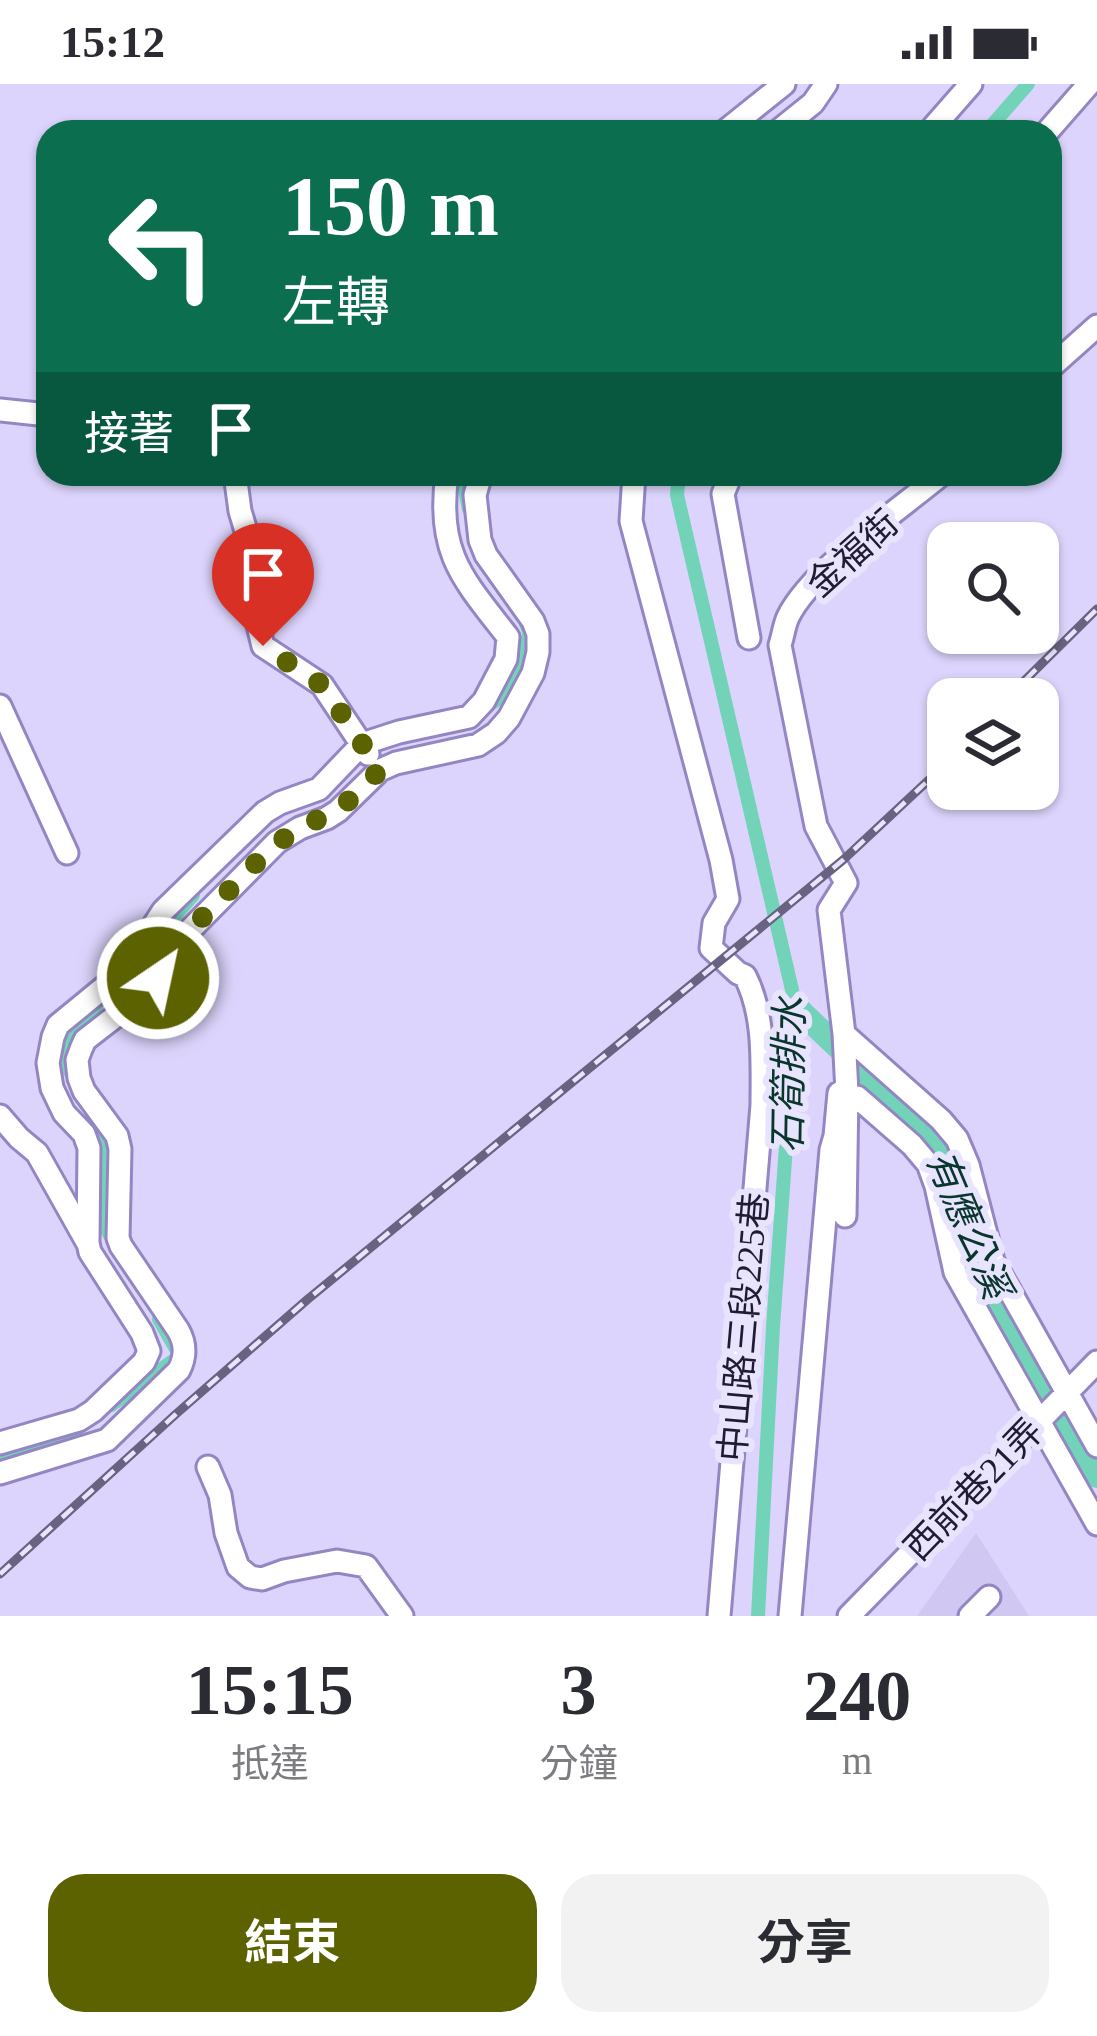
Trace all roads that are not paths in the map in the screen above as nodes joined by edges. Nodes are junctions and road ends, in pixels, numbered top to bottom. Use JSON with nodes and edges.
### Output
{"nodes":[{"id":1,"x":784,"y":84,"type":"edge"},
{"id":2,"x":826,"y":84,"type":"edge"},
{"id":3,"x":971,"y":84,"type":"edge"},
{"id":4,"x":1089,"y":84,"type":"edge"},
{"id":5,"x":739,"y":120,"type":"edge"},
{"id":6,"x":792,"y":120,"type":"edge"},
{"id":7,"x":940,"y":120,"type":"edge"},
{"id":8,"x":1058,"y":120,"type":"edge"},
{"id":9,"x":1097,"y":326,"type":"edge"},
{"id":10,"x":1062,"y":357,"type":"edge"},
{"id":11,"x":0,"y":410,"type":"edge"},
{"id":12,"x":36,"y":414,"type":"edge"},
{"id":13,"x":237,"y":486,"type":"edge"},
{"id":14,"x":447,"y":486,"type":"edge"},
{"id":15,"x":478,"y":486,"type":"edge"},
{"id":16,"x":633,"y":486,"type":"edge"},
{"id":17,"x":726,"y":486,"type":"edge"},
{"id":18,"x":927,"y":486,"type":"edge"},
{"id":19,"x":749,"y":638,"type":"dead end"},
{"id":20,"x":0,"y":706,"type":"edge"},
{"id":21,"x":362,"y":744,"type":"junction"},
{"id":22,"x":380,"y":770,"type":"junction"},
{"id":23,"x":68,"y":854,"type":"dead end"},
{"id":24,"x":844,"y":1034,"type":"junction"},
{"id":25,"x":847,"y":1094,"type":"junction"},
{"id":26,"x":0,"y":1116,"type":"edge"},
{"id":27,"x":845,"y":1216,"type":"dead end"},
{"id":28,"x":88,"y":1244,"type":"junction"},
{"id":29,"x":1097,"y":1362,"type":"edge"},
{"id":30,"x":1066,"y":1393,"type":"junction"},
{"id":31,"x":1040,"y":1421,"type":"junction"},
{"id":32,"x":0,"y":1443,"type":"edge"},
{"id":33,"x":1097,"y":1447,"type":"edge"},
{"id":34,"x":208,"y":1467,"type":"dead end"},
{"id":35,"x":0,"y":1473,"type":"edge"},
{"id":36,"x":1097,"y":1524,"type":"edge"},
{"id":37,"x":989,"y":1597,"type":"dead end"},
{"id":38,"x":402,"y":1616,"type":"edge"},
{"id":39,"x":719,"y":1616,"type":"edge"},
{"id":40,"x":790,"y":1616,"type":"edge"},
{"id":41,"x":848,"y":1616,"type":"edge"},
{"id":42,"x":970,"y":1616,"type":"edge"}],
"edges":[{"from":1,"to":5,"type":"street"},
{"from":2,"to":6,"type":"street"},
{"from":3,"to":7,"type":"street"},
{"from":4,"to":8,"type":"street"},
{"from":9,"to":10,"type":"street"},
{"from":11,"to":12,"type":"street"},
{"from":13,"to":21,"type":"street"},
{"from":14,"to":21,"type":"street"},
{"from":15,"to":22,"type":"street"},
{"from":16,"to":39,"type":"street","name":"中山路三段225巷"},
{"from":17,"to":19,"type":"street"},
{"from":18,"to":24,"type":"street","name":"金福街"},
{"from":20,"to":23,"type":"street"},
{"from":21,"to":22,"type":"street"},
{"from":21,"to":28,"type":"street"},
{"from":22,"to":35,"type":"street"},
{"from":24,"to":25,"type":"street"},
{"from":24,"to":30,"type":"street"},
{"from":25,"to":27,"type":"street"},
{"from":25,"to":31,"type":"street"},
{"from":25,"to":40,"type":"street"},
{"from":26,"to":28,"type":"street"},
{"from":28,"to":32,"type":"street"},
{"from":29,"to":30,"type":"street","name":"西前巷21弄"},
{"from":30,"to":31,"type":"street","name":"西前巷21弄"},
{"from":30,"to":33,"type":"street"},
{"from":31,"to":36,"type":"street"},
{"from":31,"to":41,"type":"street","name":"西前巷21弄"},
{"from":34,"to":38,"type":"street"},
{"from":37,"to":42,"type":"street"}]}
